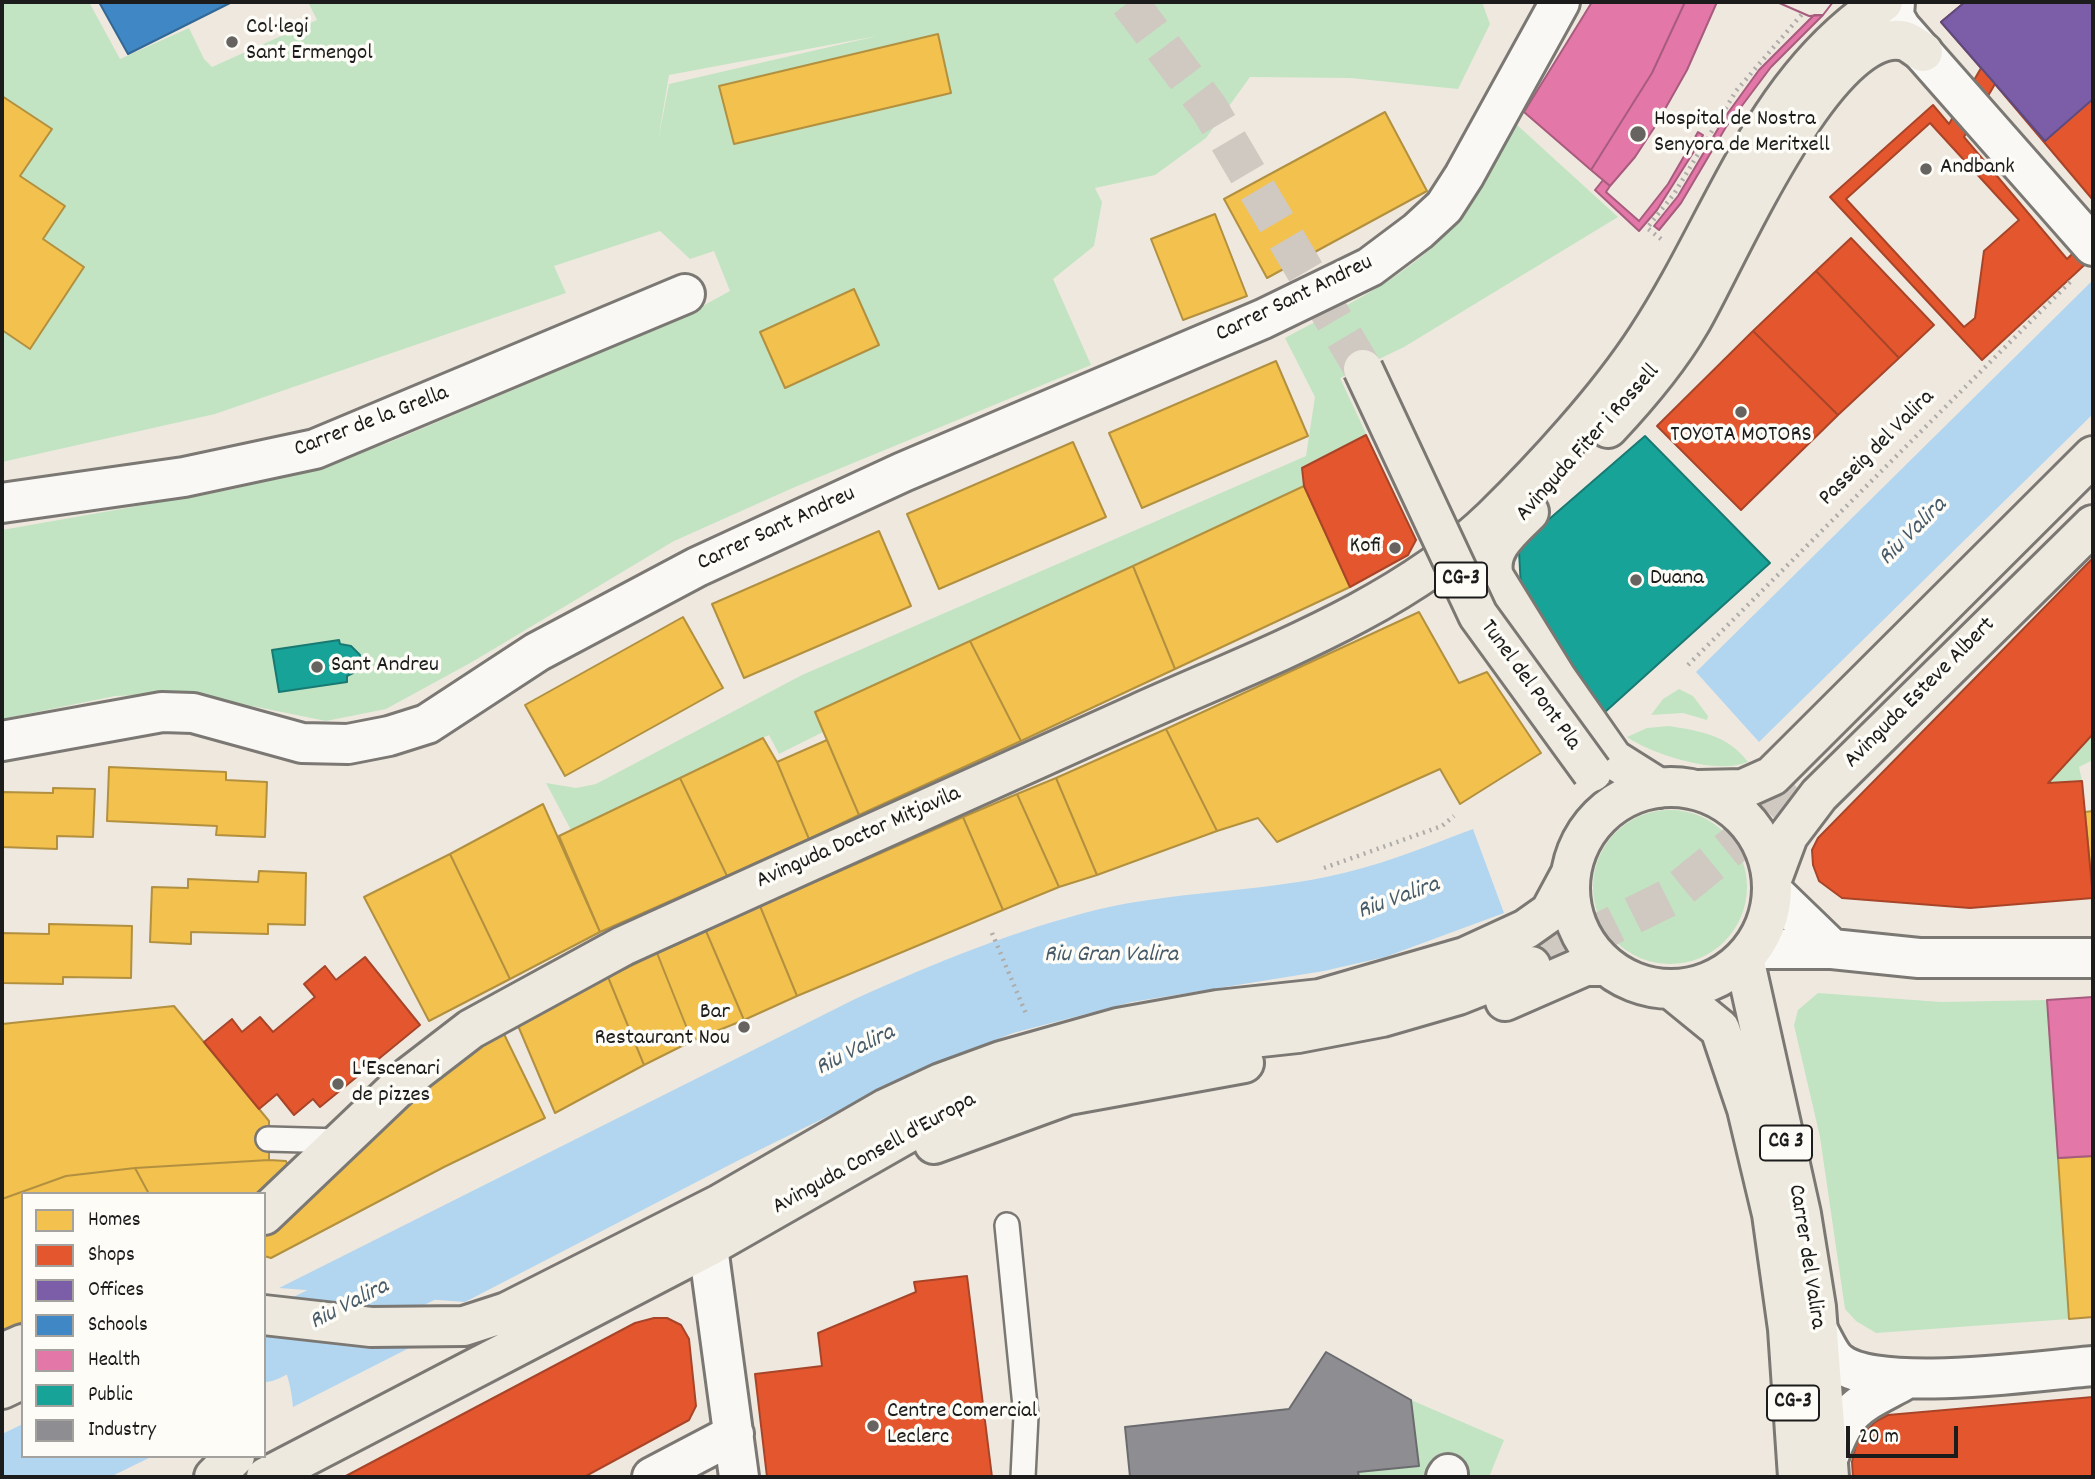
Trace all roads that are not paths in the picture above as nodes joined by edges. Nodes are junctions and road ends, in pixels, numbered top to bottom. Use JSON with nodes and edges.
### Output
{"nodes":[{"id":1,"x":1528,"y":2,"type":"edge"},
{"id":2,"x":1560,"y":2,"type":"edge"},
{"id":3,"x":1900,"y":21,"type":"edge"},
{"id":4,"x":1489,"y":128,"type":"junction"},
{"id":5,"x":2086,"y":260,"type":"edge"},
{"id":6,"x":685,"y":294,"type":"dead end"},
{"id":7,"x":1363,"y":369,"type":"tunnel mouth"},
{"id":8,"x":2093,"y":456,"type":"edge"},
{"id":9,"x":2093,"y":490,"type":"edge"},
{"id":10,"x":2,"y":503,"type":"edge"},
{"id":11,"x":1492,"y":519,"type":"joint"},
{"id":12,"x":2093,"y":525,"type":"edge"},
{"id":13,"x":1435,"y":566,"type":"junction"},
{"id":14,"x":1494,"y":577,"type":"junction"},
{"id":15,"x":2,"y":741,"type":"edge"},
{"id":16,"x":1592,"y":772,"type":"junction"},
{"id":17,"x":1804,"y":779,"type":"tunnel mouth"},
{"id":18,"x":1664,"y":790,"type":"junction"},
{"id":19,"x":1597,"y":820,"type":"junction"},
{"id":20,"x":1571,"y":873,"type":"junction"},
{"id":21,"x":1772,"y":885,"type":"junction"},
{"id":22,"x":1832,"y":948,"type":"junction"},
{"id":23,"x":1748,"y":953,"type":"junction"},
{"id":24,"x":2093,"y":958,"type":"edge"},
{"id":25,"x":1531,"y":966,"type":"tunnel mouth"},
{"id":26,"x":1607,"y":966,"type":"junction"},
{"id":27,"x":1671,"y":989,"type":"junction"},
{"id":28,"x":268,"y":1139,"type":"dead end"},
{"id":29,"x":341,"y":1140,"type":"junction"},
{"id":30,"x":817,"y":1186,"type":"junction"},
{"id":31,"x":266,"y":1214,"type":"edge"},
{"id":32,"x":1007,"y":1225,"type":"dead end"},
{"id":33,"x":708,"y":1247,"type":"junction"},
{"id":34,"x":266,"y":1315,"type":"edge"},
{"id":35,"x":1817,"y":1329,"type":"junction"},
{"id":36,"x":21,"y":1345,"type":"edge"},
{"id":37,"x":2,"y":1353,"type":"edge"},
{"id":38,"x":2093,"y":1366,"type":"edge"},
{"id":39,"x":21,"y":1380,"type":"edge"},
{"id":40,"x":1905,"y":1380,"type":"junction"},
{"id":41,"x":2,"y":1389,"type":"edge"},
{"id":42,"x":734,"y":1434,"type":"junction"},
{"id":43,"x":233,"y":1458,"type":"edge"},
{"id":44,"x":1818,"y":1471,"type":"edge"},
{"id":45,"x":214,"y":1477,"type":"edge"},
{"id":46,"x":266,"y":1477,"type":"edge"},
{"id":47,"x":652,"y":1477,"type":"edge"},
{"id":48,"x":739,"y":1477,"type":"edge"},
{"id":49,"x":1023,"y":1477,"type":"edge"}],
"edges":[{"from":1,"to":4,"type":"street"},
{"from":2,"to":4,"type":"street"},
{"from":3,"to":5,"type":"street"},
{"from":3,"to":11,"type":"main road","name":"Avinguda Fiter i Rossell"},
{"from":3,"to":14,"type":"main road","name":"Avinguda Fiter i Rossell"},
{"from":4,"to":15,"type":"street","name":"Carrer Sant Andreu"},
{"from":6,"to":10,"type":"street","name":"Carrer de la Grella"},
{"from":7,"to":16,"type":"main road","name":"Tunel del Pont Pla","number":"CG-3","bridge":true},
{"from":8,"to":18,"type":"main road","name":"Avinguda Esteve Albert"},
{"from":9,"to":17,"type":"main road","name":"Avinguda Esteve Albert"},
{"from":11,"to":13,"type":"main road","name":"Avinguda Doctor Mitjavila"},
{"from":12,"to":21,"type":"main road","name":"Avinguda Esteve Albert"},
{"from":13,"to":14,"type":"main road"},
{"from":13,"to":29,"type":"main road","name":"Avinguda Doctor Mitjavila"},
{"from":14,"to":18,"type":"main road"},
{"from":16,"to":18,"type":"main road","name":"Tunel del Pont Pla"},
{"from":16,"to":19,"type":"main road","name":"Tunel del Pont Pla"},
{"from":18,"to":19,"type":"main road","number":"CG-3"},
{"from":18,"to":21,"type":"main road"},
{"from":19,"to":20,"type":"main road","number":"CG-3"},
{"from":20,"to":26,"type":"main road","number":"CG-3"},
{"from":20,"to":34,"type":"main road","name":"Avinguda Consell d'Europa"},
{"from":21,"to":22,"type":"street"},
{"from":21,"to":23,"type":"main road"},
{"from":22,"to":23,"type":"street"},
{"from":22,"to":24,"type":"street"},
{"from":23,"to":27,"type":"main road","number":"CG-3"},
{"from":23,"to":35,"type":"main road","name":"Carrer del Valira","number":"CG 3"},
{"from":25,"to":30,"type":"main road","name":"Avinguda Consell d'Europa"},
{"from":26,"to":27,"type":"main road","number":"CG-3"},
{"from":26,"to":30,"type":"main road"},
{"from":27,"to":44,"type":"main road","name":"Carrer del Valira","number":"CG-3"},
{"from":28,"to":29,"type":"lane"},
{"from":29,"to":31,"type":"main road","name":"Avinguda Doctor Mitjavila"},
{"from":30,"to":33,"type":"main road","name":"Avinguda Consell d'Europa"},
{"from":32,"to":49,"type":"lane"},
{"from":33,"to":42,"type":"street"},
{"from":33,"to":46,"type":"main road","name":"Avinguda Consell d'Europa"},
{"from":35,"to":40,"type":"street"},
{"from":35,"to":44,"type":"main road","name":"Carrer del Valira","number":"CG 3"},
{"from":36,"to":37,"type":"main road"},
{"from":38,"to":40,"type":"street"},
{"from":39,"to":41,"type":"main road"},
{"from":40,"to":44,"type":"street"},
{"from":42,"to":47,"type":"street"},
{"from":42,"to":48,"type":"street"},
{"from":43,"to":45,"type":"main road"}]}
